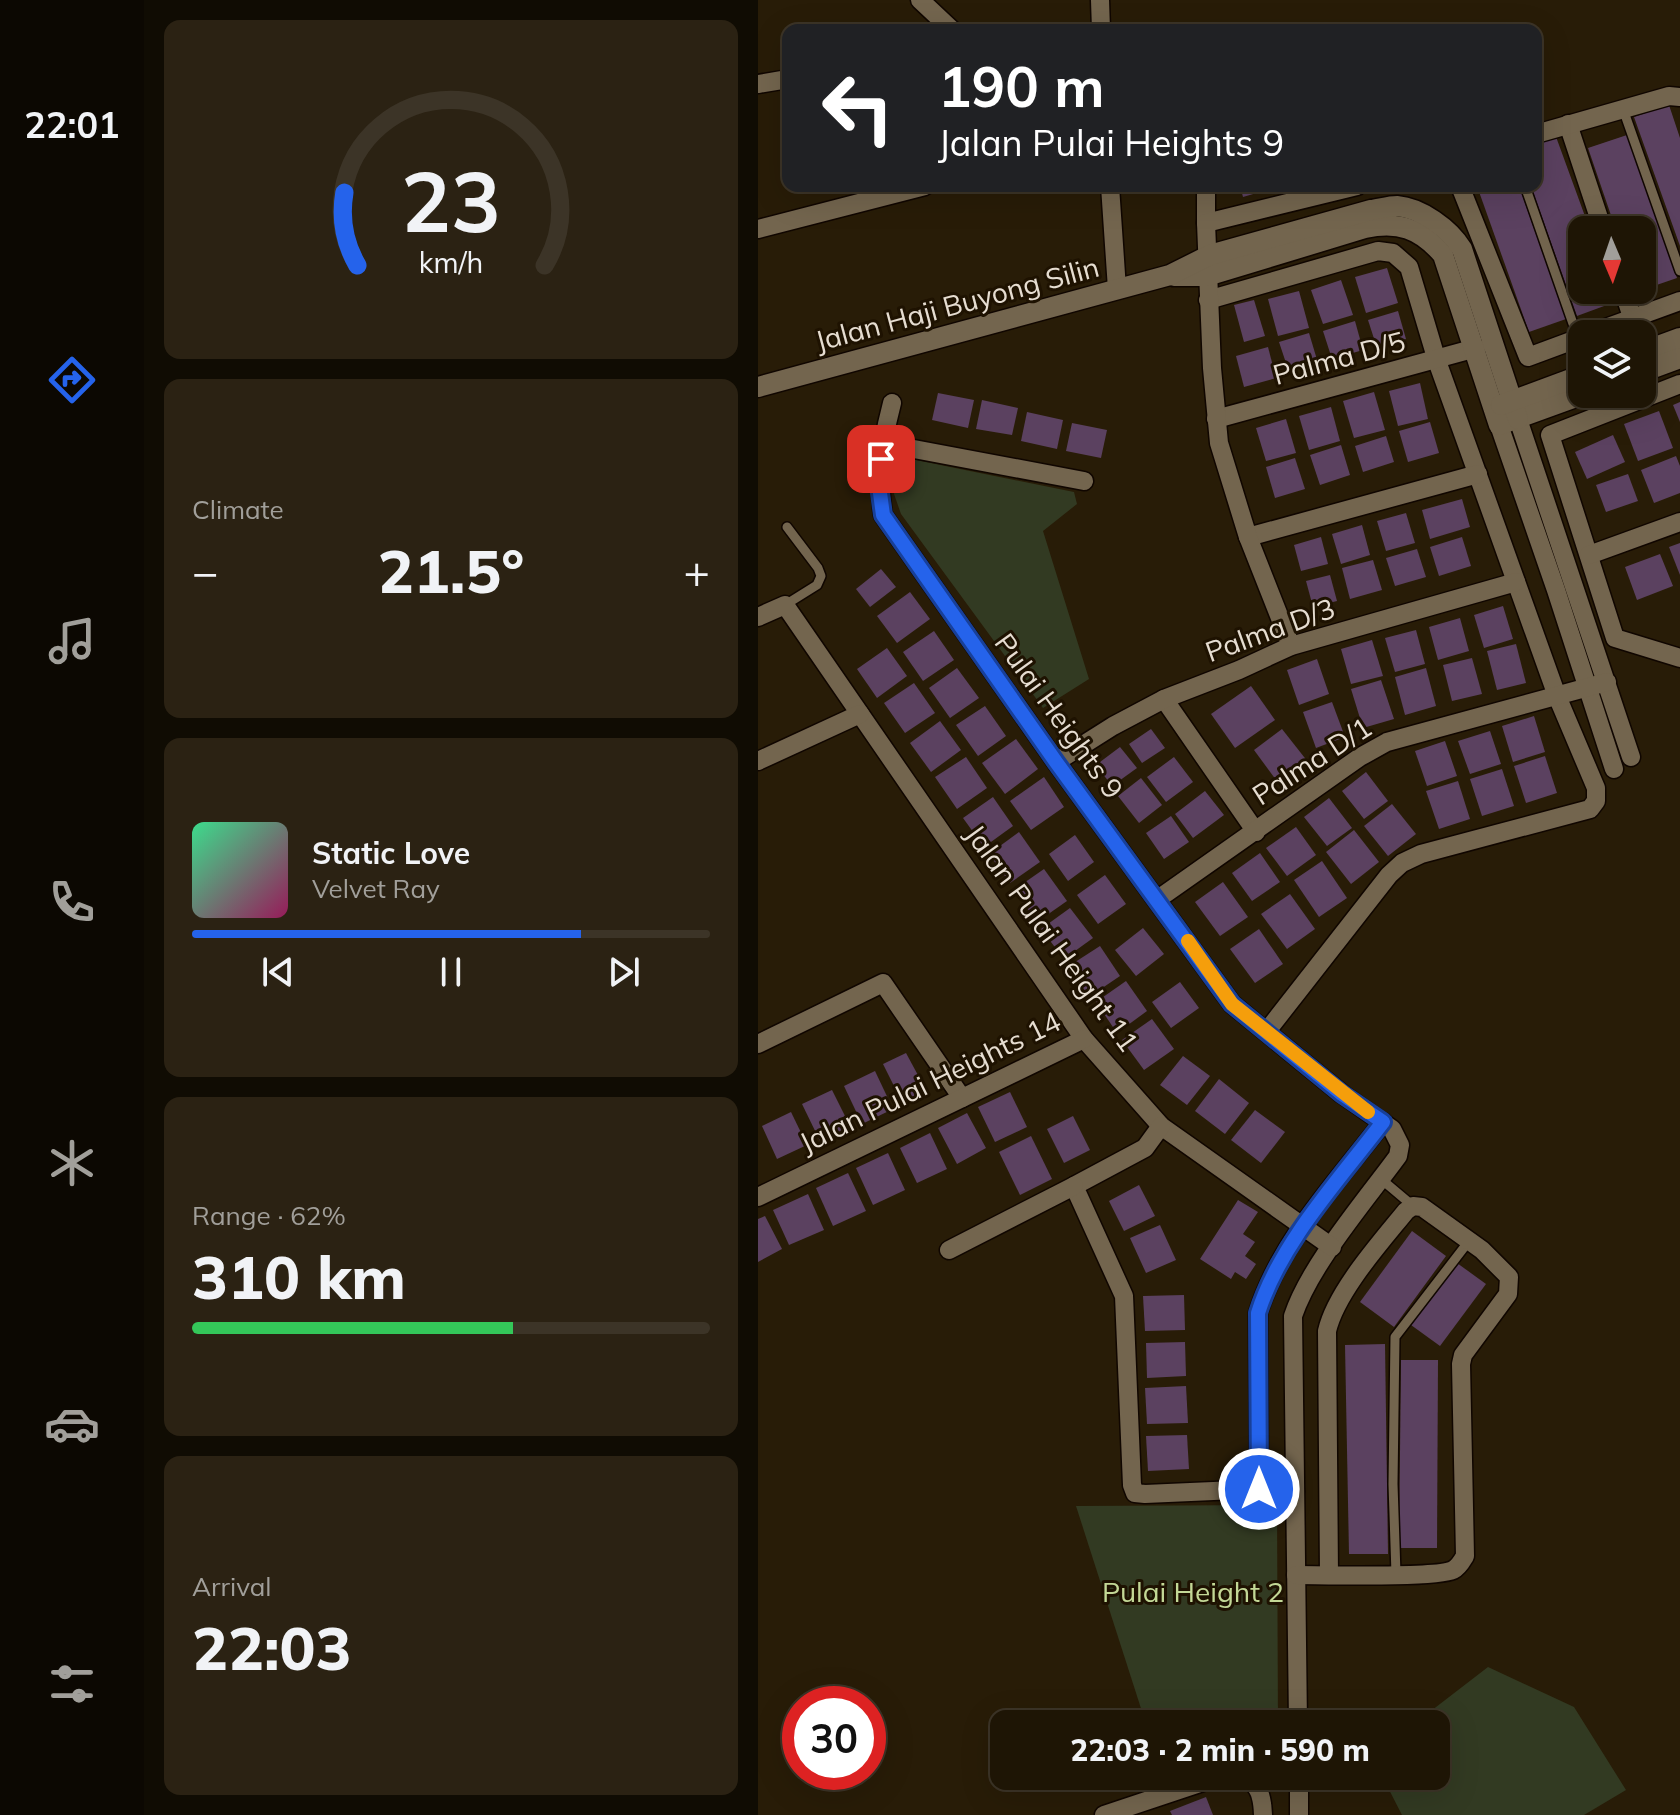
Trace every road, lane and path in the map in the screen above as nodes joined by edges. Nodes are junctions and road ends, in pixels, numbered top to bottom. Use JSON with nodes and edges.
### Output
{"nodes":[{"id":1,"x":920,"y":0,"type":"edge"},
{"id":2,"x":1100,"y":0,"type":"edge"},
{"id":3,"x":946,"y":24,"type":"edge"},
{"id":4,"x":1101,"y":24,"type":"edge"},
{"id":5,"x":782,"y":80,"type":"edge"},
{"id":6,"x":758,"y":84,"type":"edge"},
{"id":7,"x":1679,"y":96,"type":"edge"},
{"id":8,"x":1623,"y":108,"type":"junction"},
{"id":9,"x":1568,"y":124,"type":"junction"},
{"id":10,"x":1542,"y":132,"type":"edge"},
{"id":11,"x":902,"y":192,"type":"edge"},
{"id":12,"x":1110,"y":192,"type":"edge"},
{"id":13,"x":1206,"y":192,"type":"edge"},
{"id":14,"x":1333,"y":192,"type":"edge"},
{"id":15,"x":1462,"y":192,"type":"edge"},
{"id":16,"x":1527,"y":192,"type":"edge"},
{"id":17,"x":1598,"y":216,"type":"edge"},
{"id":18,"x":1206,"y":223,"type":"junction"},
{"id":19,"x":758,"y":229,"type":"edge"},
{"id":20,"x":1207,"y":266,"type":"junction"},
{"id":21,"x":1680,"y":271,"type":"edge"},
{"id":22,"x":1117,"y":289,"type":"junction"},
{"id":23,"x":1208,"y":300,"type":"junction"},
{"id":24,"x":1680,"y":301,"type":"edge"},
{"id":25,"x":1628,"y":304,"type":"edge"},
{"id":26,"x":1632,"y":317,"type":"junction"},
{"id":27,"x":1577,"y":320,"type":"edge"},
{"id":28,"x":1624,"y":320,"type":"edge"},
{"id":29,"x":1680,"y":338,"type":"edge"},
{"id":30,"x":1568,"y":342,"type":"edge"},
{"id":31,"x":1656,"y":347,"type":"edge"},
{"id":32,"x":1476,"y":348,"type":"junction"},
{"id":33,"x":1680,"y":358,"type":"edge"},
{"id":34,"x":1437,"y":361,"type":"junction"},
{"id":35,"x":1656,"y":367,"type":"edge"},
{"id":36,"x":1568,"y":382,"type":"edge"},
{"id":37,"x":1680,"y":384,"type":"edge"},
{"id":38,"x":758,"y":387,"type":"edge"},
{"id":39,"x":1568,"y":398,"type":"edge"},
{"id":40,"x":892,"y":403,"type":"dead end"},
{"id":41,"x":1506,"y":414,"type":"junction"},
{"id":42,"x":1216,"y":419,"type":"junction"},
{"id":43,"x":882,"y":443,"type":"junction"},
{"id":44,"x":1478,"y":474,"type":"junction"},
{"id":45,"x":1084,"y":481,"type":"dead end"},
{"id":46,"x":1680,"y":522,"type":"edge"},
{"id":47,"x":787,"y":527,"type":"dead end"},
{"id":48,"x":1248,"y":537,"type":"junction"},
{"id":49,"x":1589,"y":555,"type":"junction"},
{"id":50,"x":1516,"y":582,"type":"junction"},
{"id":51,"x":785,"y":605,"type":"junction"},
{"id":52,"x":758,"y":617,"type":"edge"},
{"id":53,"x":1291,"y":646,"type":"junction"},
{"id":54,"x":1680,"y":658,"type":"edge"},
{"id":55,"x":1607,"y":682,"type":"junction"},
{"id":56,"x":1586,"y":688,"type":"junction"},
{"id":57,"x":1557,"y":696,"type":"junction"},
{"id":58,"x":1164,"y":699,"type":"junction"},
{"id":59,"x":860,"y":714,"type":"junction"},
{"id":60,"x":1631,"y":757,"type":"dead end"},
{"id":61,"x":758,"y":761,"type":"edge"},
{"id":62,"x":1056,"y":762,"type":"junction"},
{"id":63,"x":1614,"y":769,"type":"dead end"},
{"id":64,"x":1256,"y":832,"type":"junction"},
{"id":65,"x":1158,"y":899,"type":"junction"},
{"id":66,"x":1267,"y":1031,"type":"junction"},
{"id":67,"x":1084,"y":1039,"type":"junction"},
{"id":68,"x":758,"y":1044,"type":"edge"},
{"id":69,"x":962,"y":1098,"type":"junction"},
{"id":70,"x":1383,"y":1122,"type":"junction"},
{"id":71,"x":1161,"y":1126,"type":"junction"},
{"id":72,"x":1381,"y":1179,"type":"junction"},
{"id":73,"x":1074,"y":1186,"type":"junction"},
{"id":74,"x":758,"y":1197,"type":"edge"},
{"id":75,"x":1413,"y":1206,"type":"junction"},
{"id":76,"x":1303,"y":1225,"type":"junction"},
{"id":77,"x":1469,"y":1241,"type":"junction"},
{"id":78,"x":1332,"y":1247,"type":"junction"},
{"id":79,"x":949,"y":1250,"type":"dead end"},
{"id":80,"x":1259,"y":1489,"type":"junction"},
{"id":81,"x":1295,"y":1491,"type":"junction"},
{"id":82,"x":1396,"y":1574,"type":"junction"},
{"id":83,"x":1296,"y":1575,"type":"junction"},
{"id":84,"x":1329,"y":1575,"type":"junction"},
{"id":85,"x":1298,"y":1710,"type":"edge"},
{"id":86,"x":1299,"y":1790,"type":"edge"},
{"id":87,"x":1104,"y":1815,"type":"edge"},
{"id":88,"x":1263,"y":1815,"type":"edge"},
{"id":89,"x":1299,"y":1815,"type":"edge"}],
"edges":[{"from":1,"to":3,"type":"street"},
{"from":2,"to":4,"type":"street"},
{"from":5,"to":6,"type":"street"},
{"from":7,"to":8,"type":"street"},
{"from":8,"to":9,"type":"street"},
{"from":8,"to":21,"type":"lane"},
{"from":9,"to":10,"type":"street"},
{"from":9,"to":17,"type":"street"},
{"from":11,"to":19,"type":"street"},
{"from":12,"to":22,"type":"street"},
{"from":13,"to":18,"type":"street"},
{"from":14,"to":18,"type":"street"},
{"from":15,"to":30,"type":"street"},
{"from":16,"to":27,"type":"lane"},
{"from":18,"to":20,"type":"street"},
{"from":20,"to":22,"type":"street","name":"Jalan Haji Buyong Silin"},
{"from":20,"to":23,"type":"street"},
{"from":20,"to":32,"type":"street"},
{"from":20,"to":41,"type":"street"},
{"from":22,"to":38,"type":"street","name":"Jalan Haji Buyong Silin"},
{"from":23,"to":34,"type":"street"},
{"from":23,"to":42,"type":"street"},
{"from":24,"to":26,"type":"street"},
{"from":25,"to":26,"type":"street"},
{"from":26,"to":28,"type":"street"},
{"from":29,"to":31,"type":"street"},
{"from":32,"to":34,"type":"street","name":"Palma D/5"},
{"from":32,"to":41,"type":"street"},
{"from":33,"to":35,"type":"street"},
{"from":34,"to":42,"type":"street","name":"Palma D/5"},
{"from":34,"to":44,"type":"street"},
{"from":36,"to":41,"type":"street"},
{"from":37,"to":49,"type":"street"},
{"from":39,"to":41,"type":"street"},
{"from":40,"to":43,"type":"street","name":"Pulai Heights 9"},
{"from":41,"to":55,"type":"street"},
{"from":41,"to":56,"type":"street"},
{"from":42,"to":48,"type":"street"},
{"from":43,"to":45,"type":"street"},
{"from":43,"to":62,"type":"street","name":"Pulai Heights 9"},
{"from":44,"to":48,"type":"street"},
{"from":44,"to":50,"type":"street"},
{"from":46,"to":49,"type":"street"},
{"from":47,"to":51,"type":"lane"},
{"from":48,"to":53,"type":"street"},
{"from":49,"to":54,"type":"street"},
{"from":50,"to":53,"type":"street","name":"Palma D/3"},
{"from":50,"to":57,"type":"street"},
{"from":51,"to":52,"type":"street"},
{"from":51,"to":59,"type":"street","name":"Jalan Pulai Height 11"},
{"from":53,"to":58,"type":"street","name":"Palma D/3"},
{"from":55,"to":56,"type":"street","name":"Palma D/1"},
{"from":55,"to":60,"type":"street"},
{"from":56,"to":57,"type":"street","name":"Palma D/1"},
{"from":56,"to":63,"type":"street"},
{"from":57,"to":64,"type":"street","name":"Palma D/1"},
{"from":57,"to":66,"type":"street"},
{"from":58,"to":62,"type":"street","name":"Palma D/3"},
{"from":58,"to":64,"type":"street"},
{"from":59,"to":61,"type":"street"},
{"from":59,"to":67,"type":"street","name":"Jalan Pulai Height 11"},
{"from":62,"to":65,"type":"street","name":"Pulai Heights 9"},
{"from":64,"to":65,"type":"street","name":"Palma D/1"},
{"from":65,"to":66,"type":"street","name":"Pulai Heights 9"},
{"from":66,"to":70,"type":"street","name":"Pulai Heights 9"},
{"from":67,"to":69,"type":"street","name":"Jalan Pulai Heights 14"},
{"from":67,"to":71,"type":"street","name":"Jalan Pulai Height 11"},
{"from":68,"to":69,"type":"street"},
{"from":69,"to":74,"type":"street","name":"Jalan Pulai Heights 14"},
{"from":70,"to":72,"type":"street"},
{"from":70,"to":76,"type":"street"},
{"from":71,"to":73,"type":"street"},
{"from":71,"to":76,"type":"street","name":"Jalan Pulai Height 11"},
{"from":72,"to":75,"type":"lane"},
{"from":72,"to":78,"type":"street"},
{"from":73,"to":79,"type":"street"},
{"from":73,"to":80,"type":"street"},
{"from":75,"to":77,"type":"street"},
{"from":75,"to":84,"type":"street"},
{"from":76,"to":78,"type":"street","name":"Jalan Pulai Height 11"},
{"from":76,"to":80,"type":"street"},
{"from":77,"to":82,"type":"lane"},
{"from":77,"to":82,"type":"street"},
{"from":78,"to":81,"type":"street"},
{"from":80,"to":81,"type":"street"},
{"from":81,"to":83,"type":"street"},
{"from":82,"to":84,"type":"street"},
{"from":83,"to":84,"type":"street"},
{"from":83,"to":85,"type":"street"},
{"from":86,"to":89,"type":"street"},
{"from":87,"to":88,"type":"street"}]}
